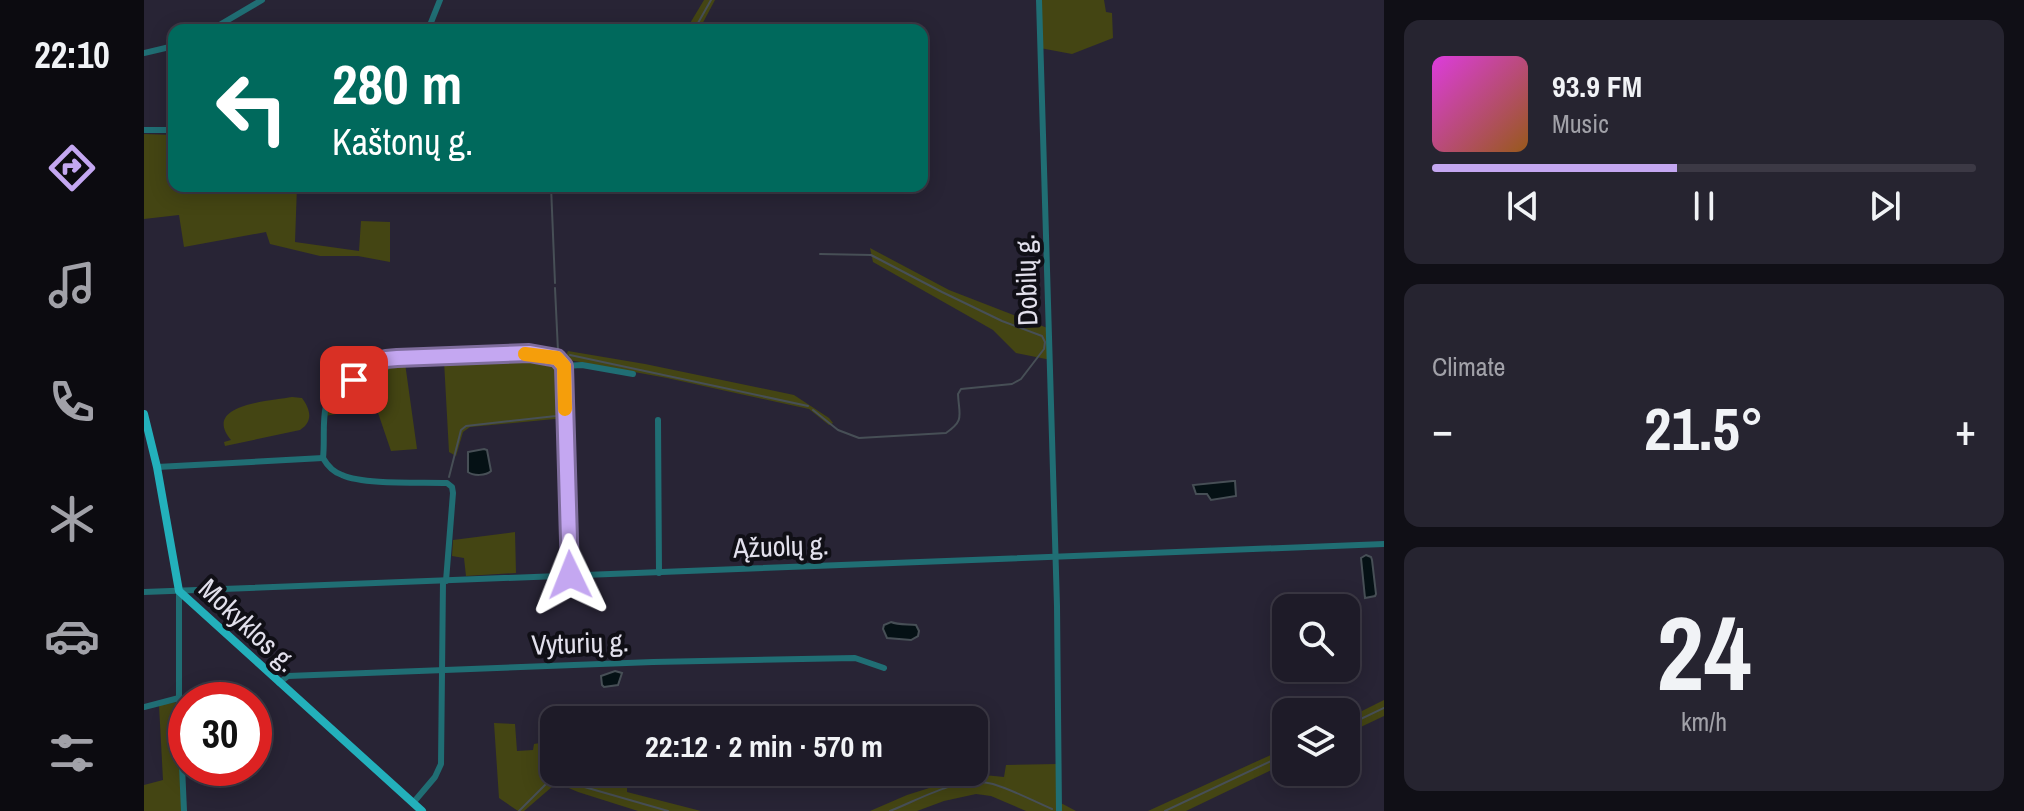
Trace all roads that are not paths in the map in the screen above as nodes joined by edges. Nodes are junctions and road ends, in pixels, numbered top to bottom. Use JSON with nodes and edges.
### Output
{"nodes":[{"id":1,"x":262,"y":0,"type":"edge"},
{"id":2,"x":440,"y":0,"type":"edge"},
{"id":3,"x":1039,"y":0,"type":"edge"},
{"id":4,"x":221,"y":24,"type":"edge"},
{"id":5,"x":430,"y":24,"type":"edge"},
{"id":6,"x":168,"y":47,"type":"edge"},
{"id":7,"x":144,"y":53,"type":"edge"},
{"id":8,"x":144,"y":130,"type":"edge"},
{"id":9,"x":168,"y":130,"type":"edge"},
{"id":10,"x":564,"y":366,"type":"junction"},
{"id":11,"x":633,"y":374,"type":"dead end"},
{"id":12,"x":144,"y":414,"type":"edge"},
{"id":13,"x":658,"y":420,"type":"dead end"},
{"id":14,"x":323,"y":458,"type":"junction"},
{"id":15,"x":157,"y":467,"type":"junction"},
{"id":16,"x":1384,"y":544,"type":"edge"},
{"id":17,"x":1055,"y":558,"type":"junction"},
{"id":18,"x":659,"y":573,"type":"junction"},
{"id":19,"x":570,"y":575,"type":"junction"},
{"id":20,"x":444,"y":581,"type":"junction"},
{"id":21,"x":179,"y":591,"type":"junction"},
{"id":22,"x":144,"y":592,"type":"edge"},
{"id":23,"x":884,"y":668,"type":"dead end"},
{"id":24,"x":443,"y":670,"type":"junction"},
{"id":25,"x":179,"y":682,"type":"edge"},
{"id":26,"x":279,"y":683,"type":"junction"},
{"id":27,"x":168,"y":701,"type":"edge"},
{"id":28,"x":144,"y":707,"type":"edge"},
{"id":29,"x":183,"y":786,"type":"edge"},
{"id":30,"x":417,"y":808,"type":"edge"},
{"id":31,"x":184,"y":811,"type":"edge"},
{"id":32,"x":1059,"y":811,"type":"edge"}],
"edges":[{"from":1,"to":4,"type":"street"},
{"from":2,"to":5,"type":"street"},
{"from":3,"to":17,"type":"street","name":"Dobilų g."},
{"from":6,"to":7,"type":"street"},
{"from":8,"to":9,"type":"street"},
{"from":10,"to":11,"type":"street"},
{"from":10,"to":14,"type":"street"},
{"from":10,"to":19,"type":"street"},
{"from":12,"to":15,"type":"main road","name":"Mokyklos g."},
{"from":13,"to":18,"type":"street"},
{"from":14,"to":15,"type":"street"},
{"from":14,"to":20,"type":"street"},
{"from":15,"to":21,"type":"main road","name":"Mokyklos g."},
{"from":16,"to":17,"type":"street","name":"Ąžuolų g."},
{"from":17,"to":18,"type":"street","name":"Ąžuolų g."},
{"from":17,"to":32,"type":"street","name":"Dobilų g."},
{"from":18,"to":19,"type":"street","name":"Ąžuolų g."},
{"from":19,"to":20,"type":"street","name":"Ąžuolų g."},
{"from":20,"to":21,"type":"street","name":"Ąžuolų g."},
{"from":20,"to":24,"type":"street"},
{"from":21,"to":22,"type":"street","name":"Ąžuolų g."},
{"from":21,"to":25,"type":"street"},
{"from":21,"to":26,"type":"main road","name":"Mokyklos g."},
{"from":23,"to":24,"type":"street","name":"Vyturių g."},
{"from":24,"to":26,"type":"street","name":"Vyturių g."},
{"from":24,"to":30,"type":"street"},
{"from":26,"to":30,"type":"main road","name":"Mokyklos g."},
{"from":27,"to":28,"type":"street"},
{"from":29,"to":31,"type":"street"}]}
